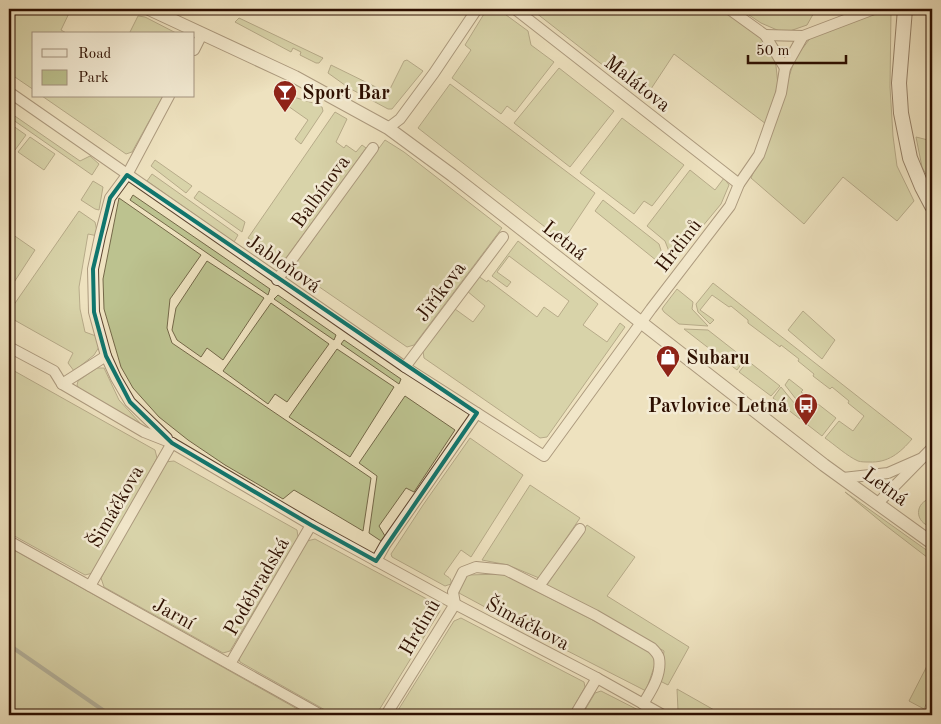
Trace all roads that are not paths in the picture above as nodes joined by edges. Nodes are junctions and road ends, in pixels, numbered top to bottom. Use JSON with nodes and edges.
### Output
{"nodes":[{"id":1,"x":149,"y":9,"type":"edge"},
{"id":2,"x":477,"y":9,"type":"edge"},
{"id":3,"x":515,"y":9,"type":"edge"},
{"id":4,"x":729,"y":9,"type":"edge"},
{"id":5,"x":874,"y":9,"type":"edge"},
{"id":6,"x":905,"y":9,"type":"edge"},
{"id":7,"x":202,"y":34,"type":"junction"},
{"id":8,"x":765,"y":35,"type":"junction"},
{"id":9,"x":803,"y":36,"type":"junction"},
{"id":10,"x":195,"y":48,"type":"edge"},
{"id":11,"x":785,"y":68,"type":"junction"},
{"id":12,"x":9,"y":92,"type":"edge"},
{"id":13,"x":168,"y":98,"type":"edge"},
{"id":14,"x":388,"y":128,"type":"junction"},
{"id":15,"x":373,"y":148,"type":"dead end"},
{"id":16,"x":127,"y":175,"type":"junction"},
{"id":17,"x":739,"y":184,"type":"junction"},
{"id":18,"x":932,"y":206,"type":"edge"},
{"id":19,"x":503,"y":237,"type":"dead end"},
{"id":20,"x":278,"y":280,"type":"junction"},
{"id":21,"x":641,"y":322,"type":"junction"},
{"id":22,"x":9,"y":347,"type":"edge"},
{"id":23,"x":106,"y":356,"type":"junction"},
{"id":24,"x":405,"y":367,"type":"junction"},
{"id":25,"x":62,"y":384,"type":"junction"},
{"id":26,"x":476,"y":413,"type":"junction"},
{"id":27,"x":172,"y":443,"type":"junction"},
{"id":28,"x":932,"y":448,"type":"edge"},
{"id":29,"x":544,"y":456,"type":"joint"},
{"id":30,"x":920,"y":459,"type":"junction"},
{"id":31,"x":843,"y":478,"type":"junction"},
{"id":32,"x":878,"y":503,"type":"junction"},
{"id":33,"x":311,"y":525,"type":"junction"},
{"id":34,"x":580,"y":529,"type":"dead end"},
{"id":35,"x":9,"y":541,"type":"edge"},
{"id":36,"x":932,"y":543,"type":"edge"},
{"id":37,"x":376,"y":561,"type":"junction"},
{"id":38,"x":90,"y":586,"type":"junction"},
{"id":39,"x":539,"y":586,"type":"junction"},
{"id":40,"x":455,"y":604,"type":"junction"},
{"id":41,"x":230,"y":664,"type":"junction"},
{"id":42,"x":597,"y":678,"type":"junction"},
{"id":43,"x":643,"y":704,"type":"junction"},
{"id":44,"x":321,"y":715,"type":"edge"},
{"id":45,"x":386,"y":715,"type":"edge"},
{"id":46,"x":575,"y":715,"type":"edge"},
{"id":47,"x":663,"y":715,"type":"edge"}],
"edges":[{"from":1,"to":7,"type":"street","name":"Letná"},
{"from":2,"to":14,"type":"street"},
{"from":3,"to":17,"type":"street","name":"Malátova"},
{"from":4,"to":8,"type":"street"},
{"from":5,"to":9,"type":"street"},
{"from":6,"to":18,"type":"main road"},
{"from":7,"to":10,"type":"street"},
{"from":7,"to":14,"type":"street","name":"Letná"},
{"from":8,"to":9,"type":"street"},
{"from":8,"to":11,"type":"street"},
{"from":9,"to":11,"type":"street","name":"Hrdinů"},
{"from":11,"to":17,"type":"street","name":"Hrdinů"},
{"from":12,"to":16,"type":"street","name":"Jabloňová"},
{"from":13,"to":16,"type":"street"},
{"from":14,"to":21,"type":"street","name":"Letná"},
{"from":15,"to":20,"type":"street","name":"Balbínova"},
{"from":16,"to":20,"type":"street","name":"Jabloňová"},
{"from":16,"to":23,"type":"street"},
{"from":17,"to":21,"type":"street","name":"Hrdinů"},
{"from":19,"to":24,"type":"street","name":"Jiříkova"},
{"from":20,"to":24,"type":"street","name":"Jabloňová"},
{"from":21,"to":29,"type":"street","name":"Hrdinů"},
{"from":21,"to":31,"type":"street","name":"Letná"},
{"from":22,"to":25,"type":"street","name":"Šimáčkova"},
{"from":23,"to":25,"type":"street"},
{"from":23,"to":27,"type":"street"},
{"from":24,"to":26,"type":"street","name":"Jabloňová"},
{"from":25,"to":27,"type":"street","name":"Šimáčkova"},
{"from":26,"to":29,"type":"street","name":"Jabloňová"},
{"from":26,"to":37,"type":"street"},
{"from":27,"to":33,"type":"street","name":"Šimáčkova"},
{"from":27,"to":38,"type":"street","name":"Šimáčkova"},
{"from":28,"to":30,"type":"street"},
{"from":30,"to":31,"type":"street"},
{"from":30,"to":32,"type":"street"},
{"from":31,"to":32,"type":"street","name":"Letná"},
{"from":32,"to":36,"type":"street","name":"Letná"},
{"from":33,"to":37,"type":"street","name":"Šimáčkova"},
{"from":33,"to":41,"type":"street","name":"Poděbradská"},
{"from":34,"to":39,"type":"street"},
{"from":35,"to":38,"type":"street","name":"Jarní"},
{"from":37,"to":40,"type":"street","name":"Šimáčkova"},
{"from":38,"to":41,"type":"street","name":"Jarní"},
{"from":39,"to":40,"type":"street","name":"Hrdinů"},
{"from":39,"to":43,"type":"street","name":"Hrdinů"},
{"from":40,"to":42,"type":"street","name":"Šimáčkova"},
{"from":40,"to":45,"type":"street","name":"Hrdinů"},
{"from":41,"to":44,"type":"street","name":"Jarní"},
{"from":42,"to":43,"type":"street","name":"Šimáčkova"},
{"from":42,"to":46,"type":"street"},
{"from":43,"to":47,"type":"street","name":"Šimáčkova"}]}
